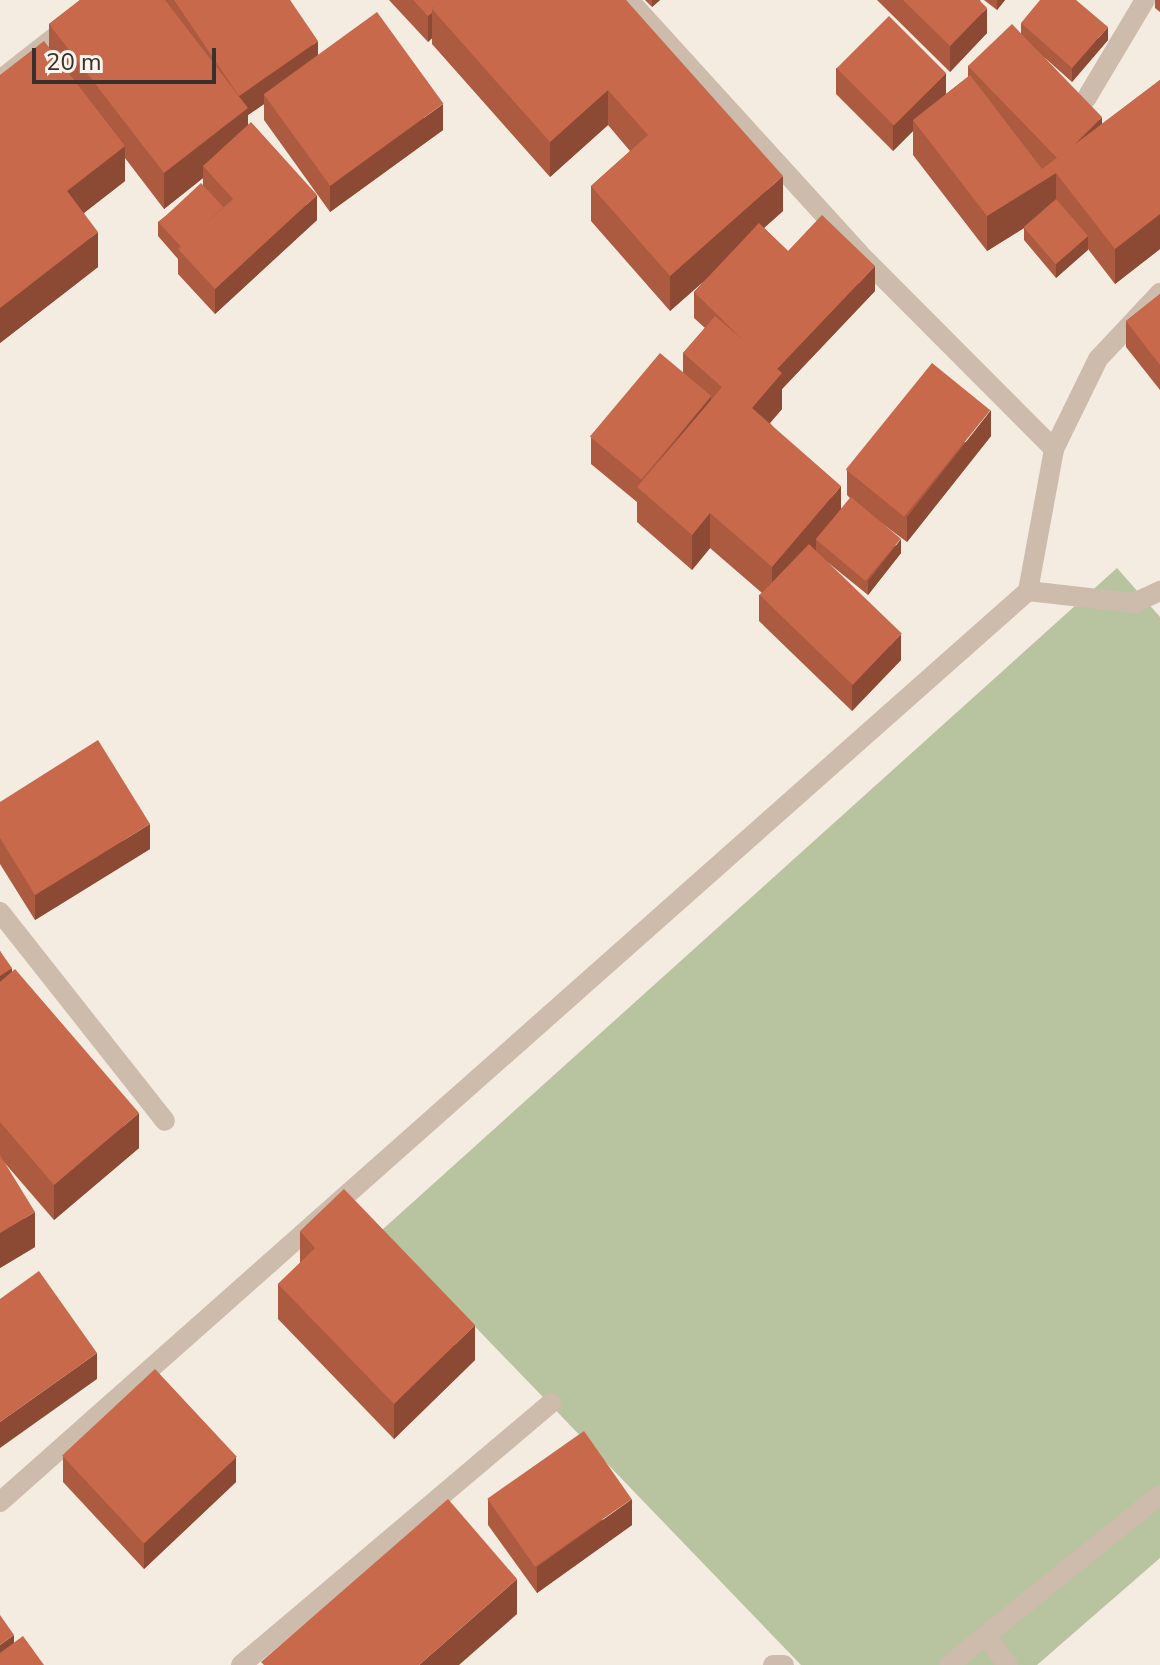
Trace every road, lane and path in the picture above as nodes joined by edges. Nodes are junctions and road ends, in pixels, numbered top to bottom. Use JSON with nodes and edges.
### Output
{"nodes":[{"id":1,"x":102,"y":0,"type":"edge"},
{"id":2,"x":629,"y":0,"type":"edge"},
{"id":3,"x":1145,"y":0,"type":"edge"},
{"id":4,"x":0,"y":80,"type":"edge"},
{"id":5,"x":1086,"y":99,"type":"edge"},
{"id":6,"x":1160,"y":293,"type":"edge"},
{"id":7,"x":1054,"y":449,"type":"junction"},
{"id":8,"x":1028,"y":591,"type":"junction"},
{"id":9,"x":1160,"y":591,"type":"edge"},
{"id":10,"x":0,"y":912,"type":"edge"},
{"id":11,"x":165,"y":1121,"type":"dead end"},
{"id":12,"x":551,"y":1403,"type":"dead end"},
{"id":13,"x":1160,"y":1495,"type":"edge"},
{"id":14,"x":0,"y":1502,"type":"edge"},
{"id":15,"x":986,"y":1635,"type":"junction"},
{"id":16,"x":241,"y":1665,"type":"edge"},
{"id":17,"x":773,"y":1665,"type":"edge"},
{"id":18,"x":784,"y":1665,"type":"edge"},
{"id":19,"x":949,"y":1665,"type":"edge"},
{"id":20,"x":1008,"y":1665,"type":"edge"}],
"edges":[{"from":1,"to":4,"type":"street"},
{"from":2,"to":7,"type":"street"},
{"from":3,"to":5,"type":"street"},
{"from":6,"to":7,"type":"street"},
{"from":7,"to":8,"type":"street"},
{"from":8,"to":9,"type":"street"},
{"from":8,"to":14,"type":"street"},
{"from":10,"to":11,"type":"street"},
{"from":12,"to":16,"type":"street"},
{"from":13,"to":15,"type":"street"},
{"from":15,"to":19,"type":"street"},
{"from":15,"to":20,"type":"street"},
{"from":17,"to":18,"type":"street"}]}
